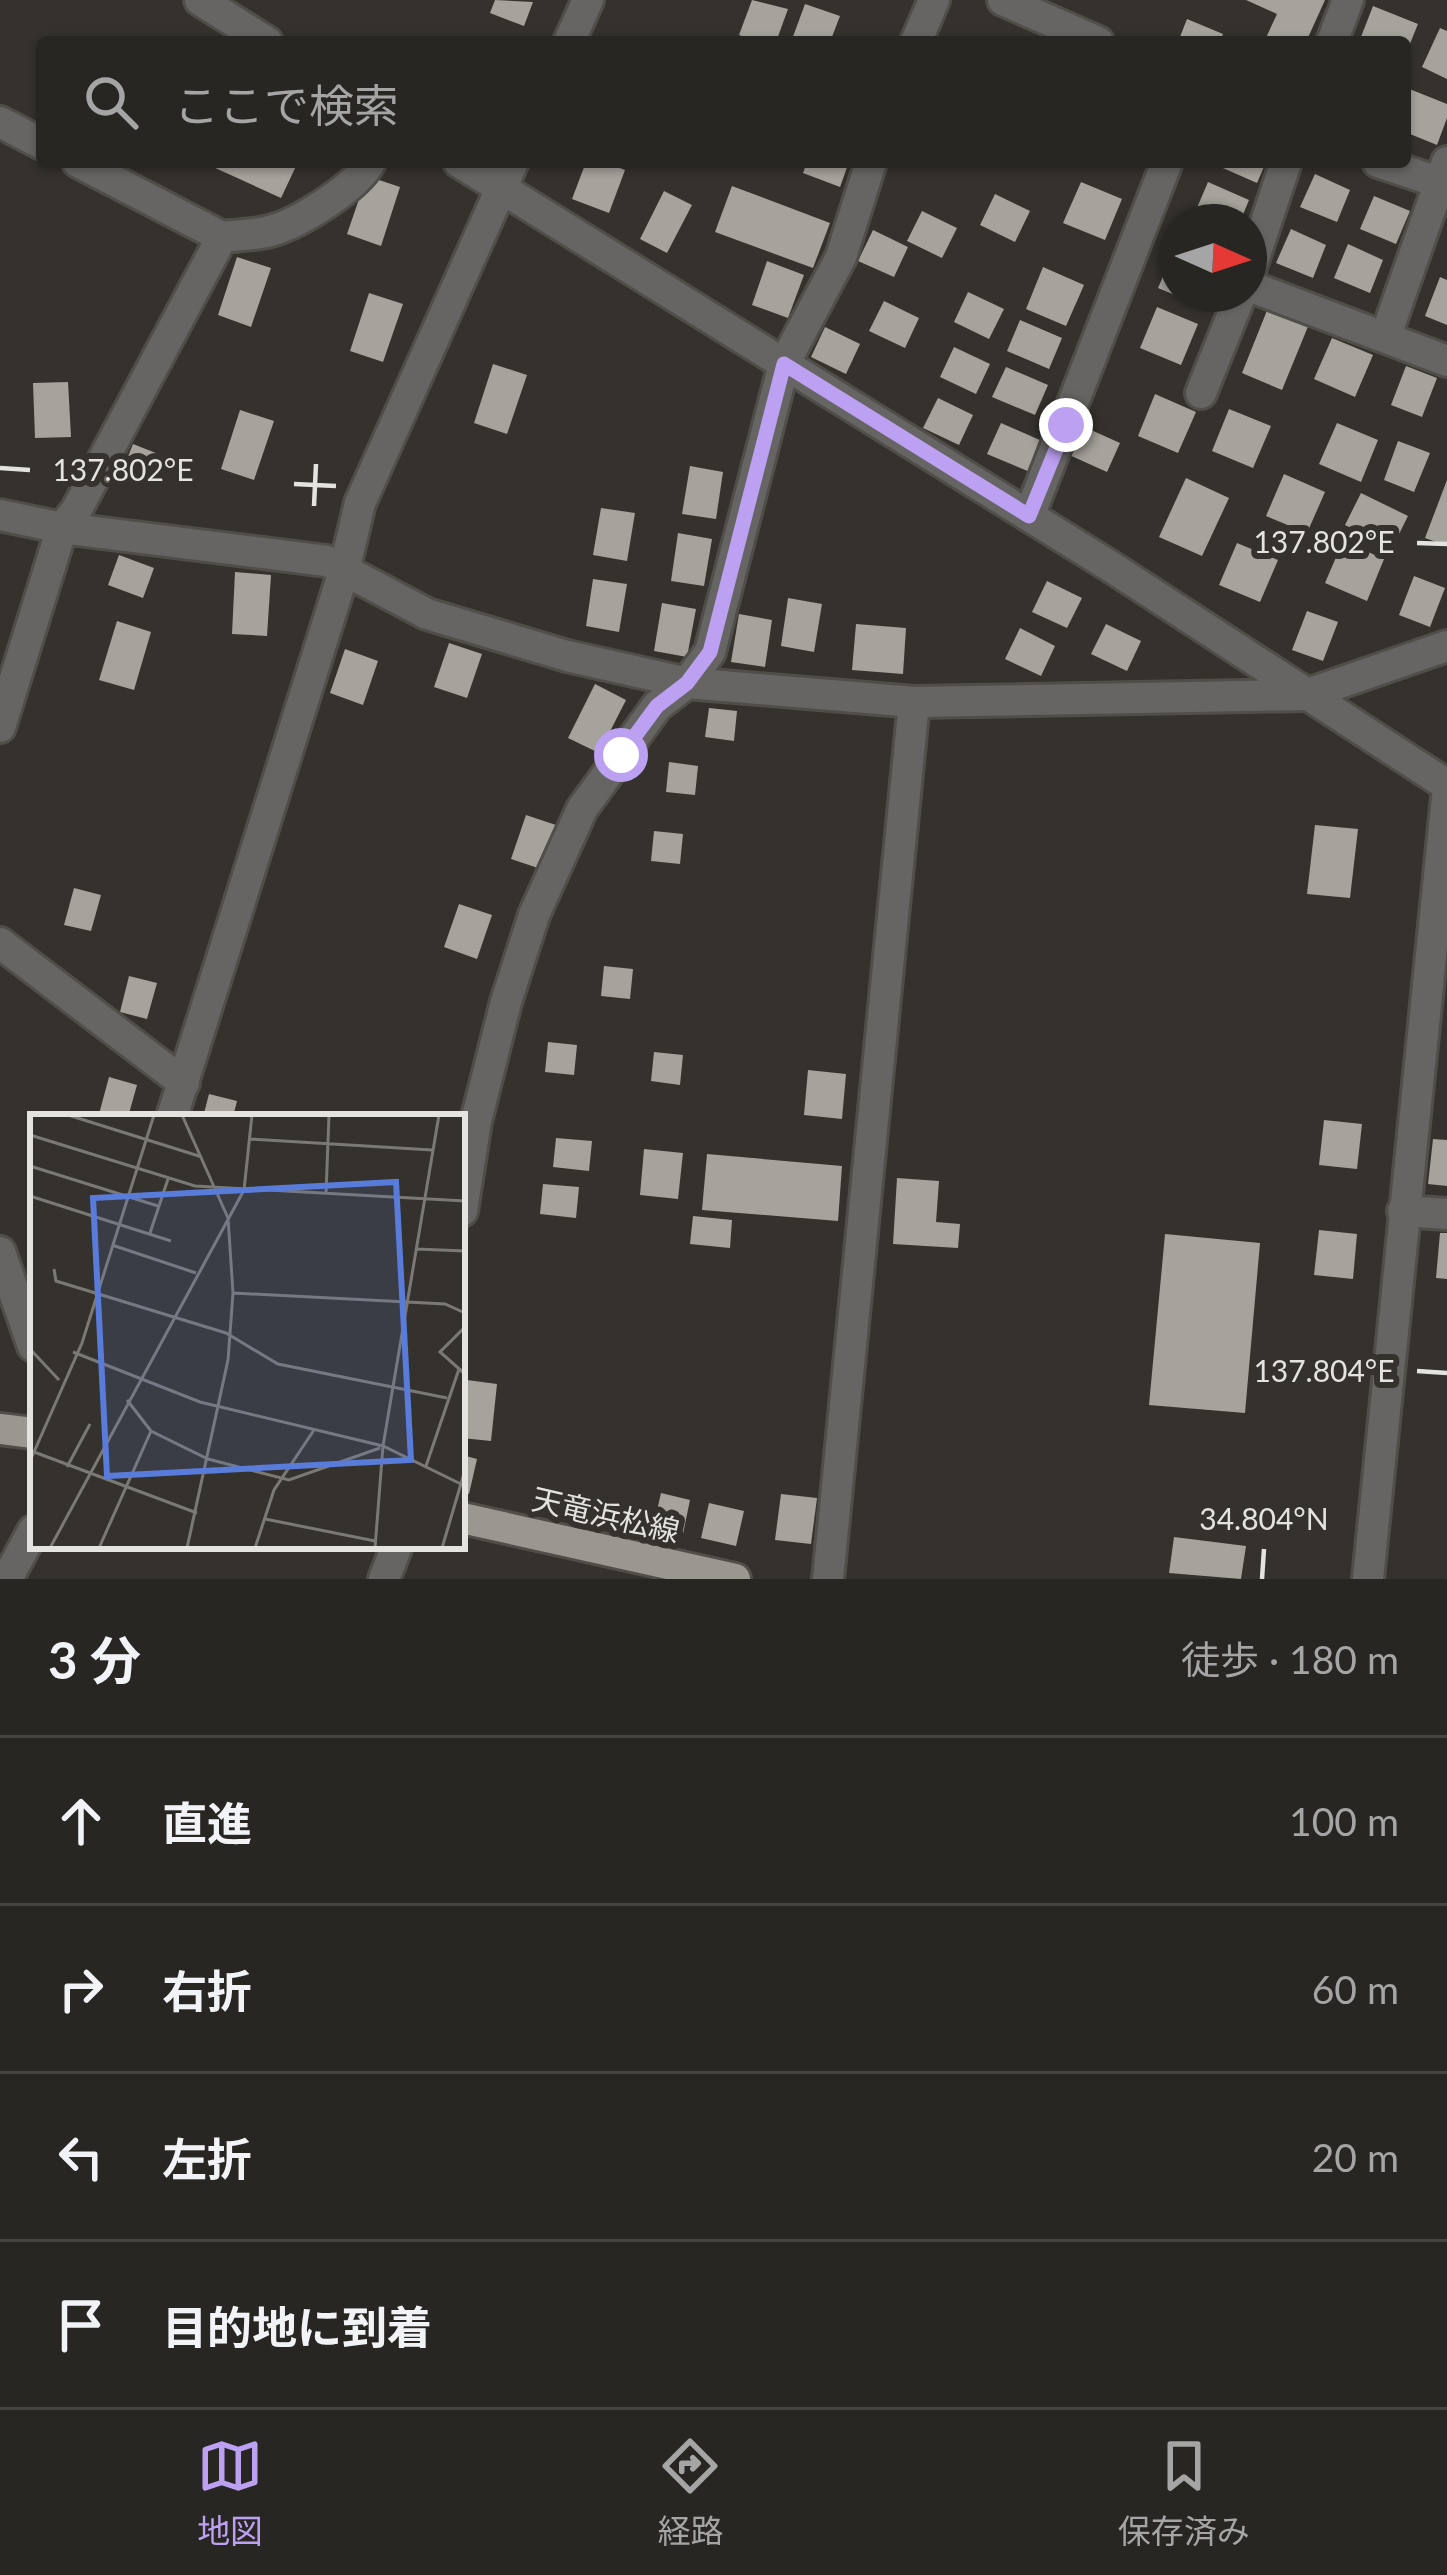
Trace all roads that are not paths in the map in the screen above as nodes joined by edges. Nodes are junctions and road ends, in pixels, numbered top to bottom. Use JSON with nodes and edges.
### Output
{"nodes":[{"id":1,"x":200,"y":0,"type":"edge"},
{"id":2,"x":588,"y":0,"type":"edge"},
{"id":3,"x":934,"y":0,"type":"edge"},
{"id":4,"x":1003,"y":0,"type":"edge"},
{"id":5,"x":1348,"y":0,"type":"edge"},
{"id":6,"x":257,"y":36,"type":"edge"},
{"id":7,"x":572,"y":36,"type":"edge"},
{"id":8,"x":919,"y":36,"type":"edge"},
{"id":9,"x":1084,"y":36,"type":"edge"},
{"id":10,"x":1334,"y":36,"type":"edge"},
{"id":11,"x":0,"y":122,"type":"edge"},
{"id":12,"x":36,"y":141,"type":"edge"},
{"id":13,"x":90,"y":168,"type":"edge"},
{"id":14,"x":367,"y":168,"type":"edge"},
{"id":15,"x":869,"y":168,"type":"edge"},
{"id":16,"x":1166,"y":168,"type":"edge"},
{"id":17,"x":1284,"y":168,"type":"edge"},
{"id":18,"x":1404,"y":168,"type":"edge"},
{"id":19,"x":507,"y":175,"type":"edge"},
{"id":20,"x":1444,"y":177,"type":"edge"},
{"id":21,"x":1267,"y":218,"type":"edge"},
{"id":22,"x":222,"y":237,"type":"junction"},
{"id":23,"x":1267,"y":292,"type":"edge"},
{"id":24,"x":1234,"y":312,"type":"edge"},
{"id":25,"x":1387,"y":335,"type":"junction"},
{"id":26,"x":1447,"y":361,"type":"edge"},
{"id":27,"x":784,"y":364,"type":"junction"},
{"id":28,"x":1201,"y":393,"type":"dead end"},
{"id":29,"x":0,"y":515,"type":"edge"},
{"id":30,"x":1029,"y":516,"type":"junction"},
{"id":31,"x":62,"y":529,"type":"junction"},
{"id":32,"x":344,"y":571,"type":"junction"},
{"id":33,"x":1447,"y":646,"type":"edge"},
{"id":34,"x":687,"y":683,"type":"junction"},
{"id":35,"x":1305,"y":695,"type":"junction"},
{"id":36,"x":914,"y":701,"type":"junction"},
{"id":37,"x":0,"y":727,"type":"edge"},
{"id":38,"x":1447,"y":785,"type":"edge"},
{"id":39,"x":1447,"y":797,"type":"edge"},
{"id":40,"x":0,"y":943,"type":"edge"},
{"id":41,"x":184,"y":1083,"type":"junction"},
{"id":42,"x":173,"y":1114,"type":"edge"},
{"id":43,"x":465,"y":1194,"type":"edge"},
{"id":44,"x":1403,"y":1211,"type":"junction"},
{"id":45,"x":1447,"y":1214,"type":"edge"},
{"id":46,"x":0,"y":1252,"type":"edge"},
{"id":47,"x":30,"y":1337,"type":"edge"},
{"id":48,"x":0,"y":1429,"type":"edge"},
{"id":49,"x":30,"y":1433,"type":"edge"},
{"id":50,"x":465,"y":1519,"type":"edge"},
{"id":51,"x":30,"y":1537,"type":"edge"},
{"id":52,"x":396,"y":1549,"type":"edge"},
{"id":53,"x":7,"y":1579,"type":"edge"},
{"id":54,"x":384,"y":1579,"type":"edge"},
{"id":55,"x":735,"y":1579,"type":"edge"},
{"id":56,"x":828,"y":1579,"type":"edge"},
{"id":57,"x":1368,"y":1579,"type":"edge"}],
"edges":[{"from":1,"to":6,"type":"street"},
{"from":2,"to":7,"type":"street"},
{"from":3,"to":8,"type":"street"},
{"from":4,"to":9,"type":"street"},
{"from":5,"to":10,"type":"street"},
{"from":11,"to":12,"type":"street"},
{"from":13,"to":22,"type":"street"},
{"from":14,"to":22,"type":"street"},
{"from":15,"to":27,"type":"street"},
{"from":16,"to":30,"type":"street"},
{"from":17,"to":21,"type":"street"},
{"from":18,"to":20,"type":"street"},
{"from":19,"to":27,"type":"street"},
{"from":19,"to":32,"type":"street"},
{"from":20,"to":25,"type":"street"},
{"from":22,"to":31,"type":"street"},
{"from":23,"to":25,"type":"street"},
{"from":24,"to":28,"type":"street"},
{"from":25,"to":26,"type":"street"},
{"from":27,"to":30,"type":"street"},
{"from":27,"to":34,"type":"street"},
{"from":29,"to":31,"type":"street"},
{"from":30,"to":35,"type":"street"},
{"from":31,"to":32,"type":"street"},
{"from":31,"to":37,"type":"street"},
{"from":32,"to":34,"type":"street"},
{"from":32,"to":41,"type":"street"},
{"from":33,"to":35,"type":"street"},
{"from":34,"to":36,"type":"street"},
{"from":34,"to":43,"type":"street"},
{"from":35,"to":36,"type":"street"},
{"from":35,"to":38,"type":"street"},
{"from":36,"to":56,"type":"street"},
{"from":39,"to":44,"type":"street"},
{"from":40,"to":41,"type":"street"},
{"from":41,"to":42,"type":"street"},
{"from":44,"to":45,"type":"street"},
{"from":44,"to":57,"type":"street"},
{"from":46,"to":47,"type":"street"},
{"from":48,"to":49,"type":"main road"},
{"from":50,"to":55,"type":"main road","name":"天竜浜松線"},
{"from":51,"to":53,"type":"street"},
{"from":52,"to":54,"type":"street"}]}
